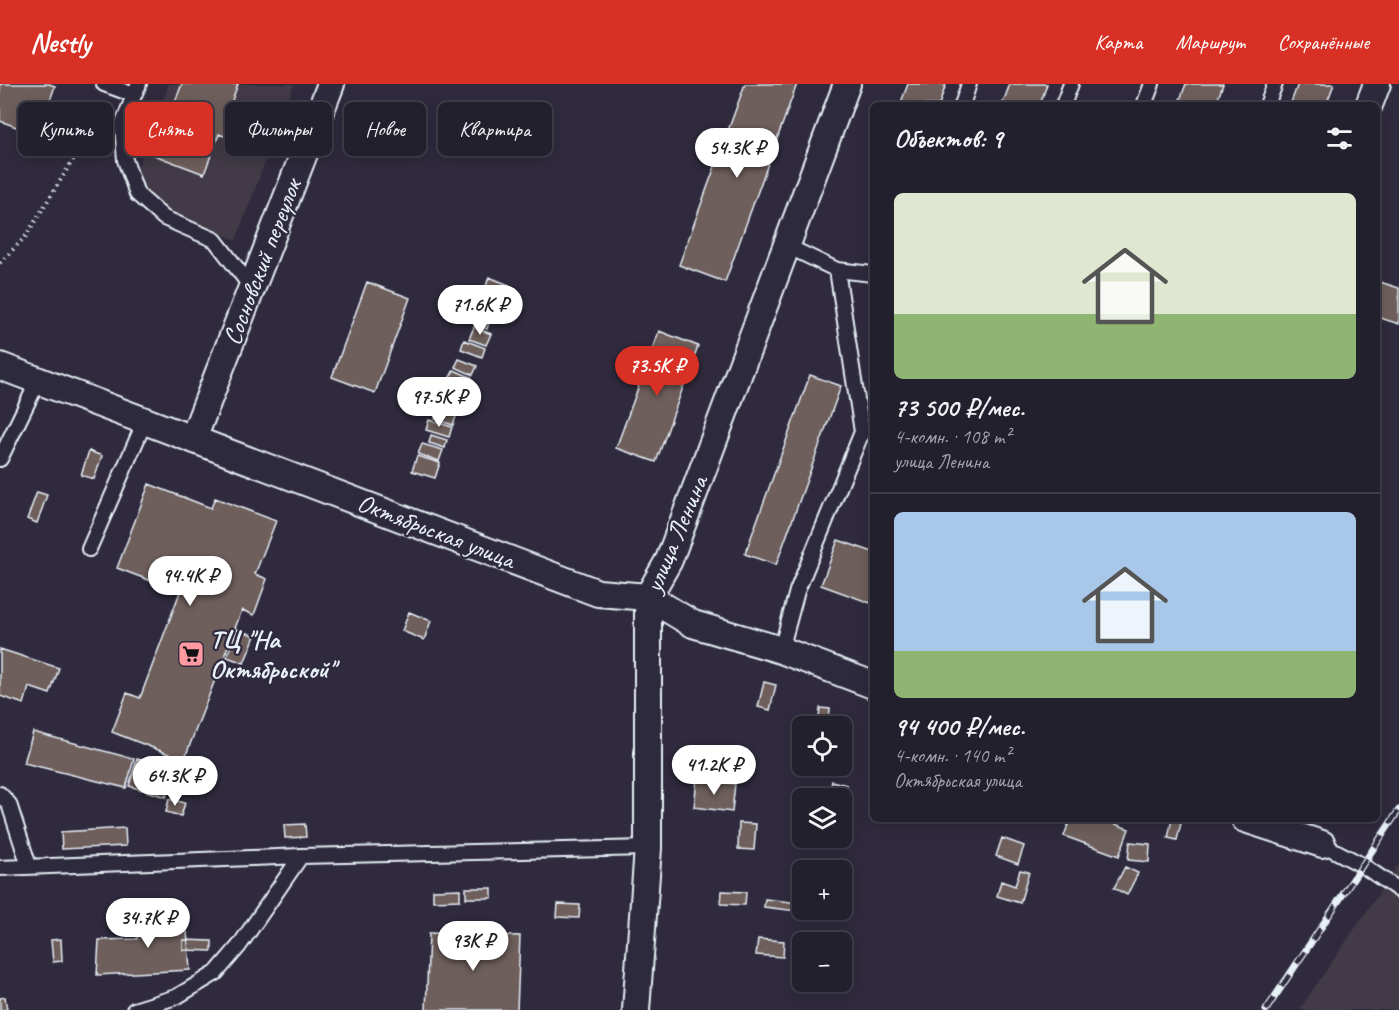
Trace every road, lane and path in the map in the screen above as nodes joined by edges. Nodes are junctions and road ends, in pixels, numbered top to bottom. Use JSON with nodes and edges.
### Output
{"nodes":[{"id":1,"x":104,"y":84,"type":"edge"},
{"id":2,"x":331,"y":84,"type":"edge"},
{"id":3,"x":847,"y":84,"type":"edge"},
{"id":4,"x":969,"y":84,"type":"edge"},
{"id":5,"x":1071,"y":84,"type":"edge"},
{"id":6,"x":1152,"y":84,"type":"edge"},
{"id":7,"x":1275,"y":84,"type":"edge"},
{"id":8,"x":1377,"y":84,"type":"edge"},
{"id":9,"x":137,"y":90,"type":"edge"},
{"id":10,"x":963,"y":102,"type":"edge"},
{"id":11,"x":1064,"y":102,"type":"edge"},
{"id":12,"x":1145,"y":102,"type":"edge"},
{"id":13,"x":1268,"y":102,"type":"edge"},
{"id":14,"x":1371,"y":102,"type":"edge"},
{"id":15,"x":787,"y":246,"type":"junction"},
{"id":16,"x":0,"y":262,"type":"edge"},
{"id":17,"x":837,"y":270,"type":"junction"},
{"id":18,"x":870,"y":274,"type":"edge"},
{"id":19,"x":252,"y":288,"type":"junction"},
{"id":20,"x":0,"y":366,"type":"edge"},
{"id":21,"x":38,"y":381,"type":"junction"},
{"id":22,"x":145,"y":421,"type":"junction"},
{"id":23,"x":868,"y":434,"type":"edge"},
{"id":24,"x":193,"y":439,"type":"junction"},
{"id":25,"x":0,"y":459,"type":"edge"},
{"id":26,"x":89,"y":549,"type":"dead end"},
{"id":27,"x":648,"y":597,"type":"junction"},
{"id":28,"x":781,"y":650,"type":"junction"},
{"id":29,"x":870,"y":684,"type":"edge"},
{"id":30,"x":0,"y":794,"type":"edge"},
{"id":31,"x":1254,"y":822,"type":"edge"},
{"id":32,"x":1322,"y":844,"type":"joint"},
{"id":33,"x":648,"y":848,"type":"junction"},
{"id":34,"x":301,"y":856,"type":"junction"},
{"id":35,"x":29,"y":866,"type":"junction"},
{"id":36,"x":0,"y":868,"type":"edge"},
{"id":37,"x":1399,"y":890,"type":"edge"},
{"id":38,"x":134,"y":1010,"type":"edge"},
{"id":39,"x":636,"y":1010,"type":"edge"}],
"edges":[{"from":1,"to":9,"type":"lane"},
{"from":2,"to":19,"type":"street","name":"Сосновский переулок"},
{"from":3,"to":15,"type":"street","name":"улица Ленина"},
{"from":4,"to":10,"type":"lane"},
{"from":5,"to":11,"type":"lane"},
{"from":6,"to":12,"type":"lane"},
{"from":7,"to":13,"type":"lane"},
{"from":8,"to":14,"type":"street"},
{"from":9,"to":16,"type":"path"},
{"from":9,"to":19,"type":"lane"},
{"from":15,"to":17,"type":"lane"},
{"from":15,"to":27,"type":"street","name":"улица Ленина"},
{"from":17,"to":18,"type":"lane"},
{"from":17,"to":23,"type":"lane"},
{"from":19,"to":24,"type":"street","name":"Сосновский переулок"},
{"from":20,"to":21,"type":"street","name":"Октябрьская улица"},
{"from":21,"to":22,"type":"street","name":"Октябрьская улица"},
{"from":21,"to":25,"type":"lane"},
{"from":22,"to":24,"type":"street","name":"Октябрьская улица"},
{"from":22,"to":26,"type":"lane"},
{"from":23,"to":28,"type":"lane"},
{"from":24,"to":27,"type":"street","name":"Октябрьская улица"},
{"from":27,"to":28,"type":"street","name":"Октябрьская улица"},
{"from":27,"to":33,"type":"street","name":"улица Ленина"},
{"from":28,"to":29,"type":"street","name":"Октябрьская улица"},
{"from":30,"to":35,"type":"lane"},
{"from":31,"to":32,"type":"street"},
{"from":32,"to":37,"type":"lane"},
{"from":33,"to":34,"type":"lane"},
{"from":33,"to":39,"type":"street","name":"улица Ленина"},
{"from":34,"to":35,"type":"lane"},
{"from":34,"to":38,"type":"lane"},
{"from":35,"to":36,"type":"lane"}]}
